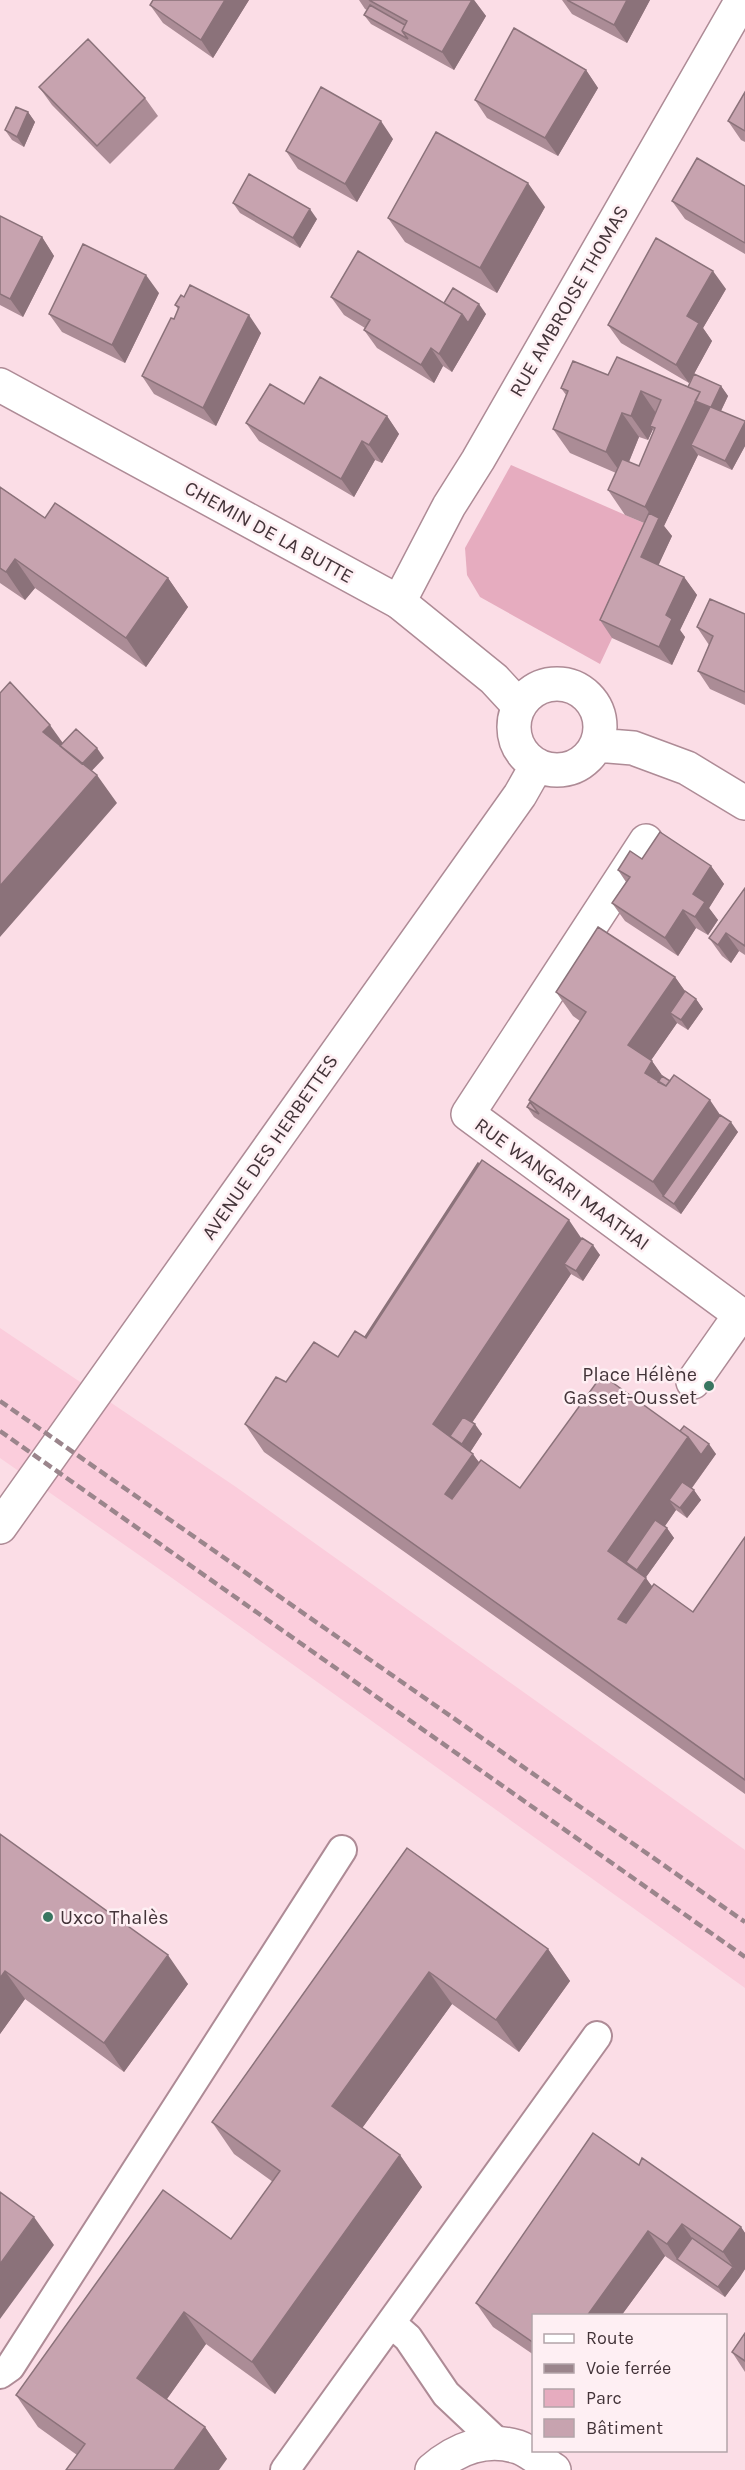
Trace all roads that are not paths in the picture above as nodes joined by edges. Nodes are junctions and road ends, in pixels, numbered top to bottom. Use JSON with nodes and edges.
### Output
{"nodes":[{"id":1,"x":742,"y":0,"type":"edge"},
{"id":2,"x":0,"y":386,"type":"edge"},
{"id":3,"x":399,"y":602,"type":"junction"},
{"id":4,"x":519,"y":706,"type":"junction"},
{"id":5,"x":596,"y":745,"type":"junction"},
{"id":6,"x":537,"y":765,"type":"junction"},
{"id":7,"x":745,"y":803,"type":"edge"},
{"id":8,"x":646,"y":841,"type":"dead end"},
{"id":9,"x":743,"y":1316,"type":"edge"},
{"id":10,"x":693,"y":1382,"type":"dead end"},
{"id":11,"x":0,"y":1527,"type":"edge"},
{"id":12,"x":342,"y":1850,"type":"dead end"},
{"id":13,"x":597,"y":2036,"type":"dead end"},
{"id":14,"x":391,"y":2323,"type":"junction"},
{"id":15,"x":0,"y":2374,"type":"edge"},
{"id":16,"x":499,"y":2444,"type":"junction"},
{"id":17,"x":285,"y":2470,"type":"edge"},
{"id":18,"x":432,"y":2470,"type":"edge"},
{"id":19,"x":554,"y":2470,"type":"edge"}],
"edges":[{"from":1,"to":3,"type":"street","name":"RUE AMBROISE THOMAS"},
{"from":2,"to":3,"type":"street","name":"CHEMIN DE LA BUTTE"},
{"from":3,"to":4,"type":"street","name":"CHEMIN DE LA BUTTE"},
{"from":4,"to":5,"type":"street"},
{"from":4,"to":6,"type":"street"},
{"from":5,"to":6,"type":"street"},
{"from":5,"to":7,"type":"street"},
{"from":6,"to":11,"type":"street","name":"AVENUE DES HERBETTES"},
{"from":8,"to":9,"type":"street","name":"RUE WANGARI MAATHAI"},
{"from":9,"to":10,"type":"street"},
{"from":12,"to":15,"type":"lane"},
{"from":13,"to":14,"type":"lane"},
{"from":14,"to":16,"type":"lane"},
{"from":14,"to":17,"type":"lane"},
{"from":16,"to":18,"type":"street"},
{"from":16,"to":19,"type":"street"}]}
